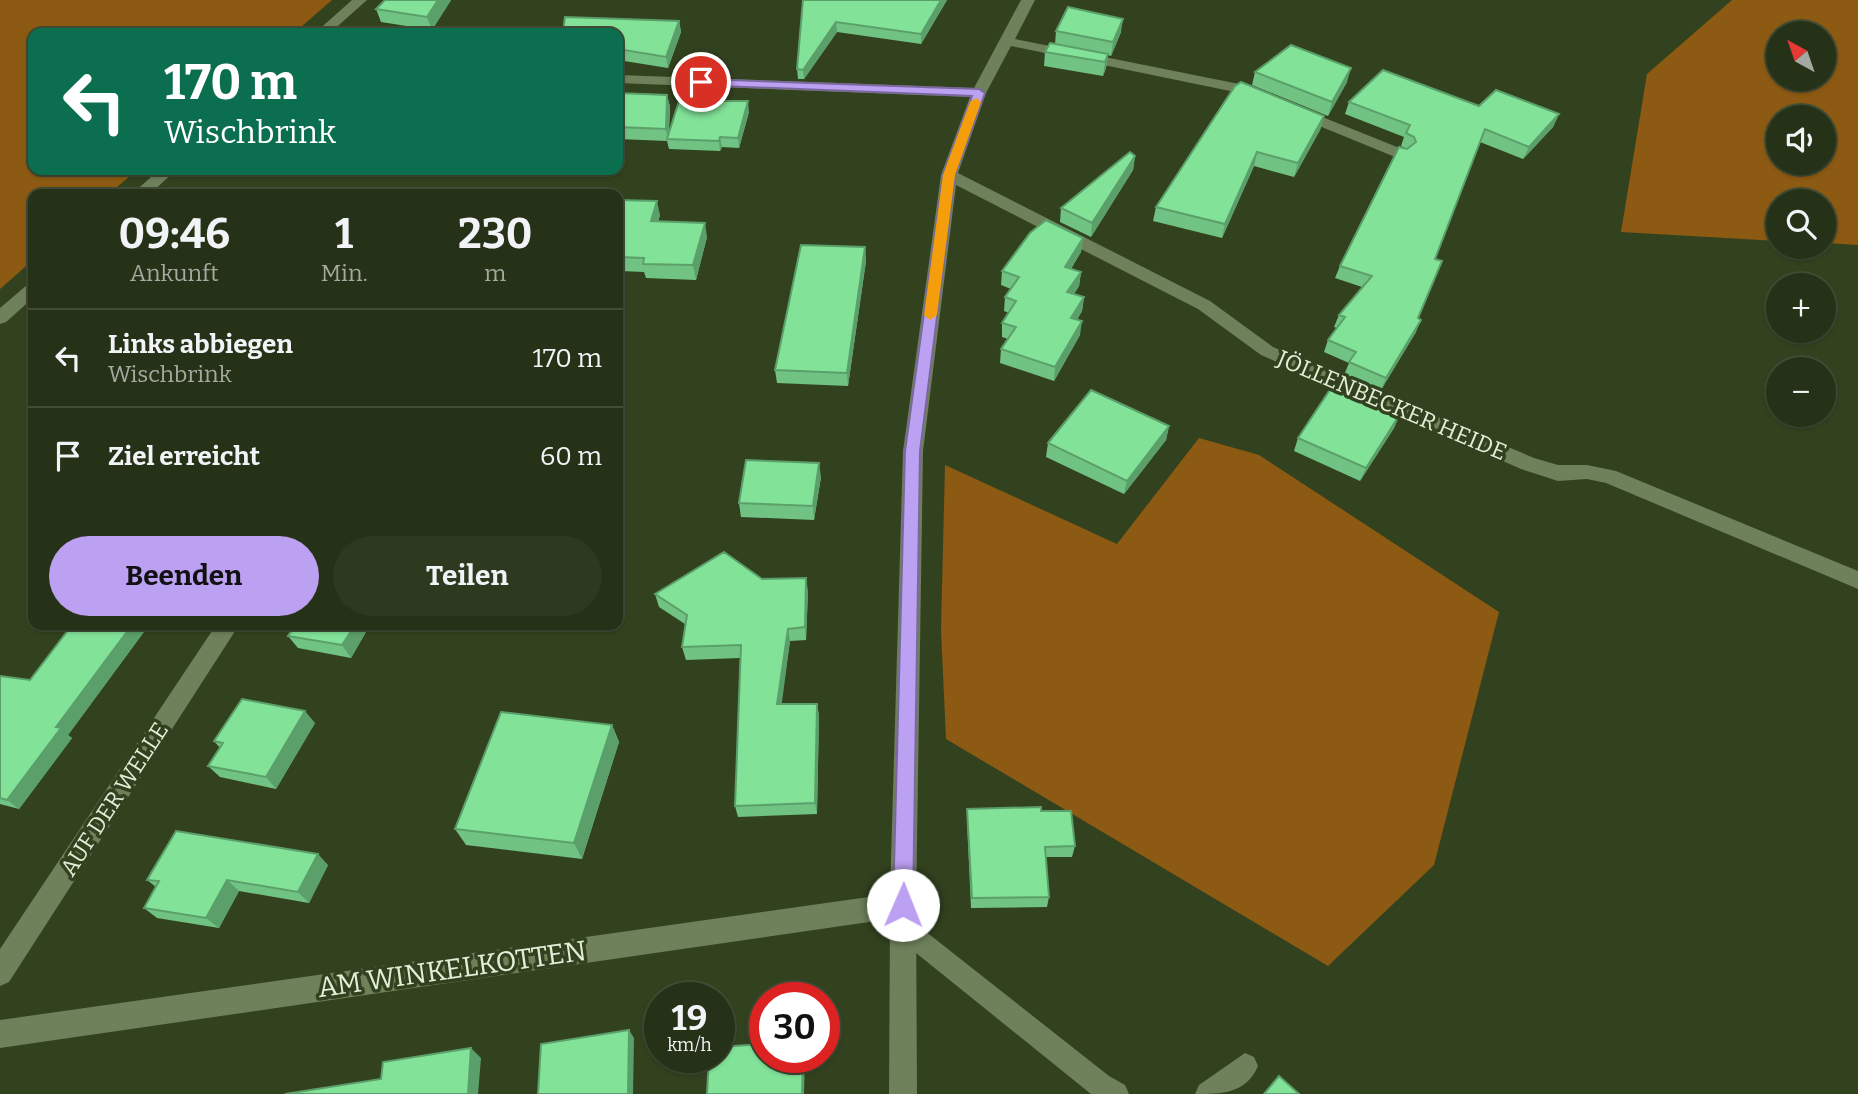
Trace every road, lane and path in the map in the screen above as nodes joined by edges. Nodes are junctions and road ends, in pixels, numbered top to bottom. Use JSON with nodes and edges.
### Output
{"nodes":[{"id":1,"x":360,"y":0,"type":"edge"},
{"id":2,"x":1028,"y":0,"type":"edge"},
{"id":3,"x":328,"y":28,"type":"edge"},
{"id":4,"x":1006,"y":41,"type":"junction"},
{"id":5,"x":623,"y":79,"type":"edge"},
{"id":6,"x":979,"y":93,"type":"junction"},
{"id":7,"x":1401,"y":154,"type":"edge"},
{"id":8,"x":162,"y":175,"type":"edge"},
{"id":9,"x":949,"y":175,"type":"junction"},
{"id":10,"x":146,"y":189,"type":"edge"},
{"id":11,"x":28,"y":293,"type":"edge"},
{"id":12,"x":0,"y":318,"type":"edge"},
{"id":13,"x":1858,"y":580,"type":"edge"},
{"id":14,"x":225,"y":630,"type":"edge"},
{"id":15,"x":903,"y":916,"type":"junction"},
{"id":16,"x":0,"y":973,"type":"edge"},
{"id":17,"x":0,"y":1034,"type":"edge"},
{"id":18,"x":1245,"y":1066,"type":"dead end"},
{"id":19,"x":903,"y":1094,"type":"edge"},
{"id":20,"x":1116,"y":1094,"type":"edge"},
{"id":21,"x":1208,"y":1094,"type":"edge"}],
"edges":[{"from":1,"to":3,"type":"street"},
{"from":2,"to":4,"type":"street"},
{"from":4,"to":6,"type":"street"},
{"from":4,"to":7,"type":"street"},
{"from":5,"to":6,"type":"street"},
{"from":6,"to":9,"type":"street"},
{"from":8,"to":10,"type":"street"},
{"from":9,"to":13,"type":"street","name":"JÖLLENBECKER HEIDE"},
{"from":9,"to":15,"type":"street"},
{"from":11,"to":12,"type":"street"},
{"from":14,"to":16,"type":"street","name":"AUF DER WELLE"},
{"from":15,"to":17,"type":"street","name":"AM WINKELKOTTEN"},
{"from":15,"to":19,"type":"street"},
{"from":15,"to":20,"type":"lane"},
{"from":18,"to":21,"type":"lane"}]}
